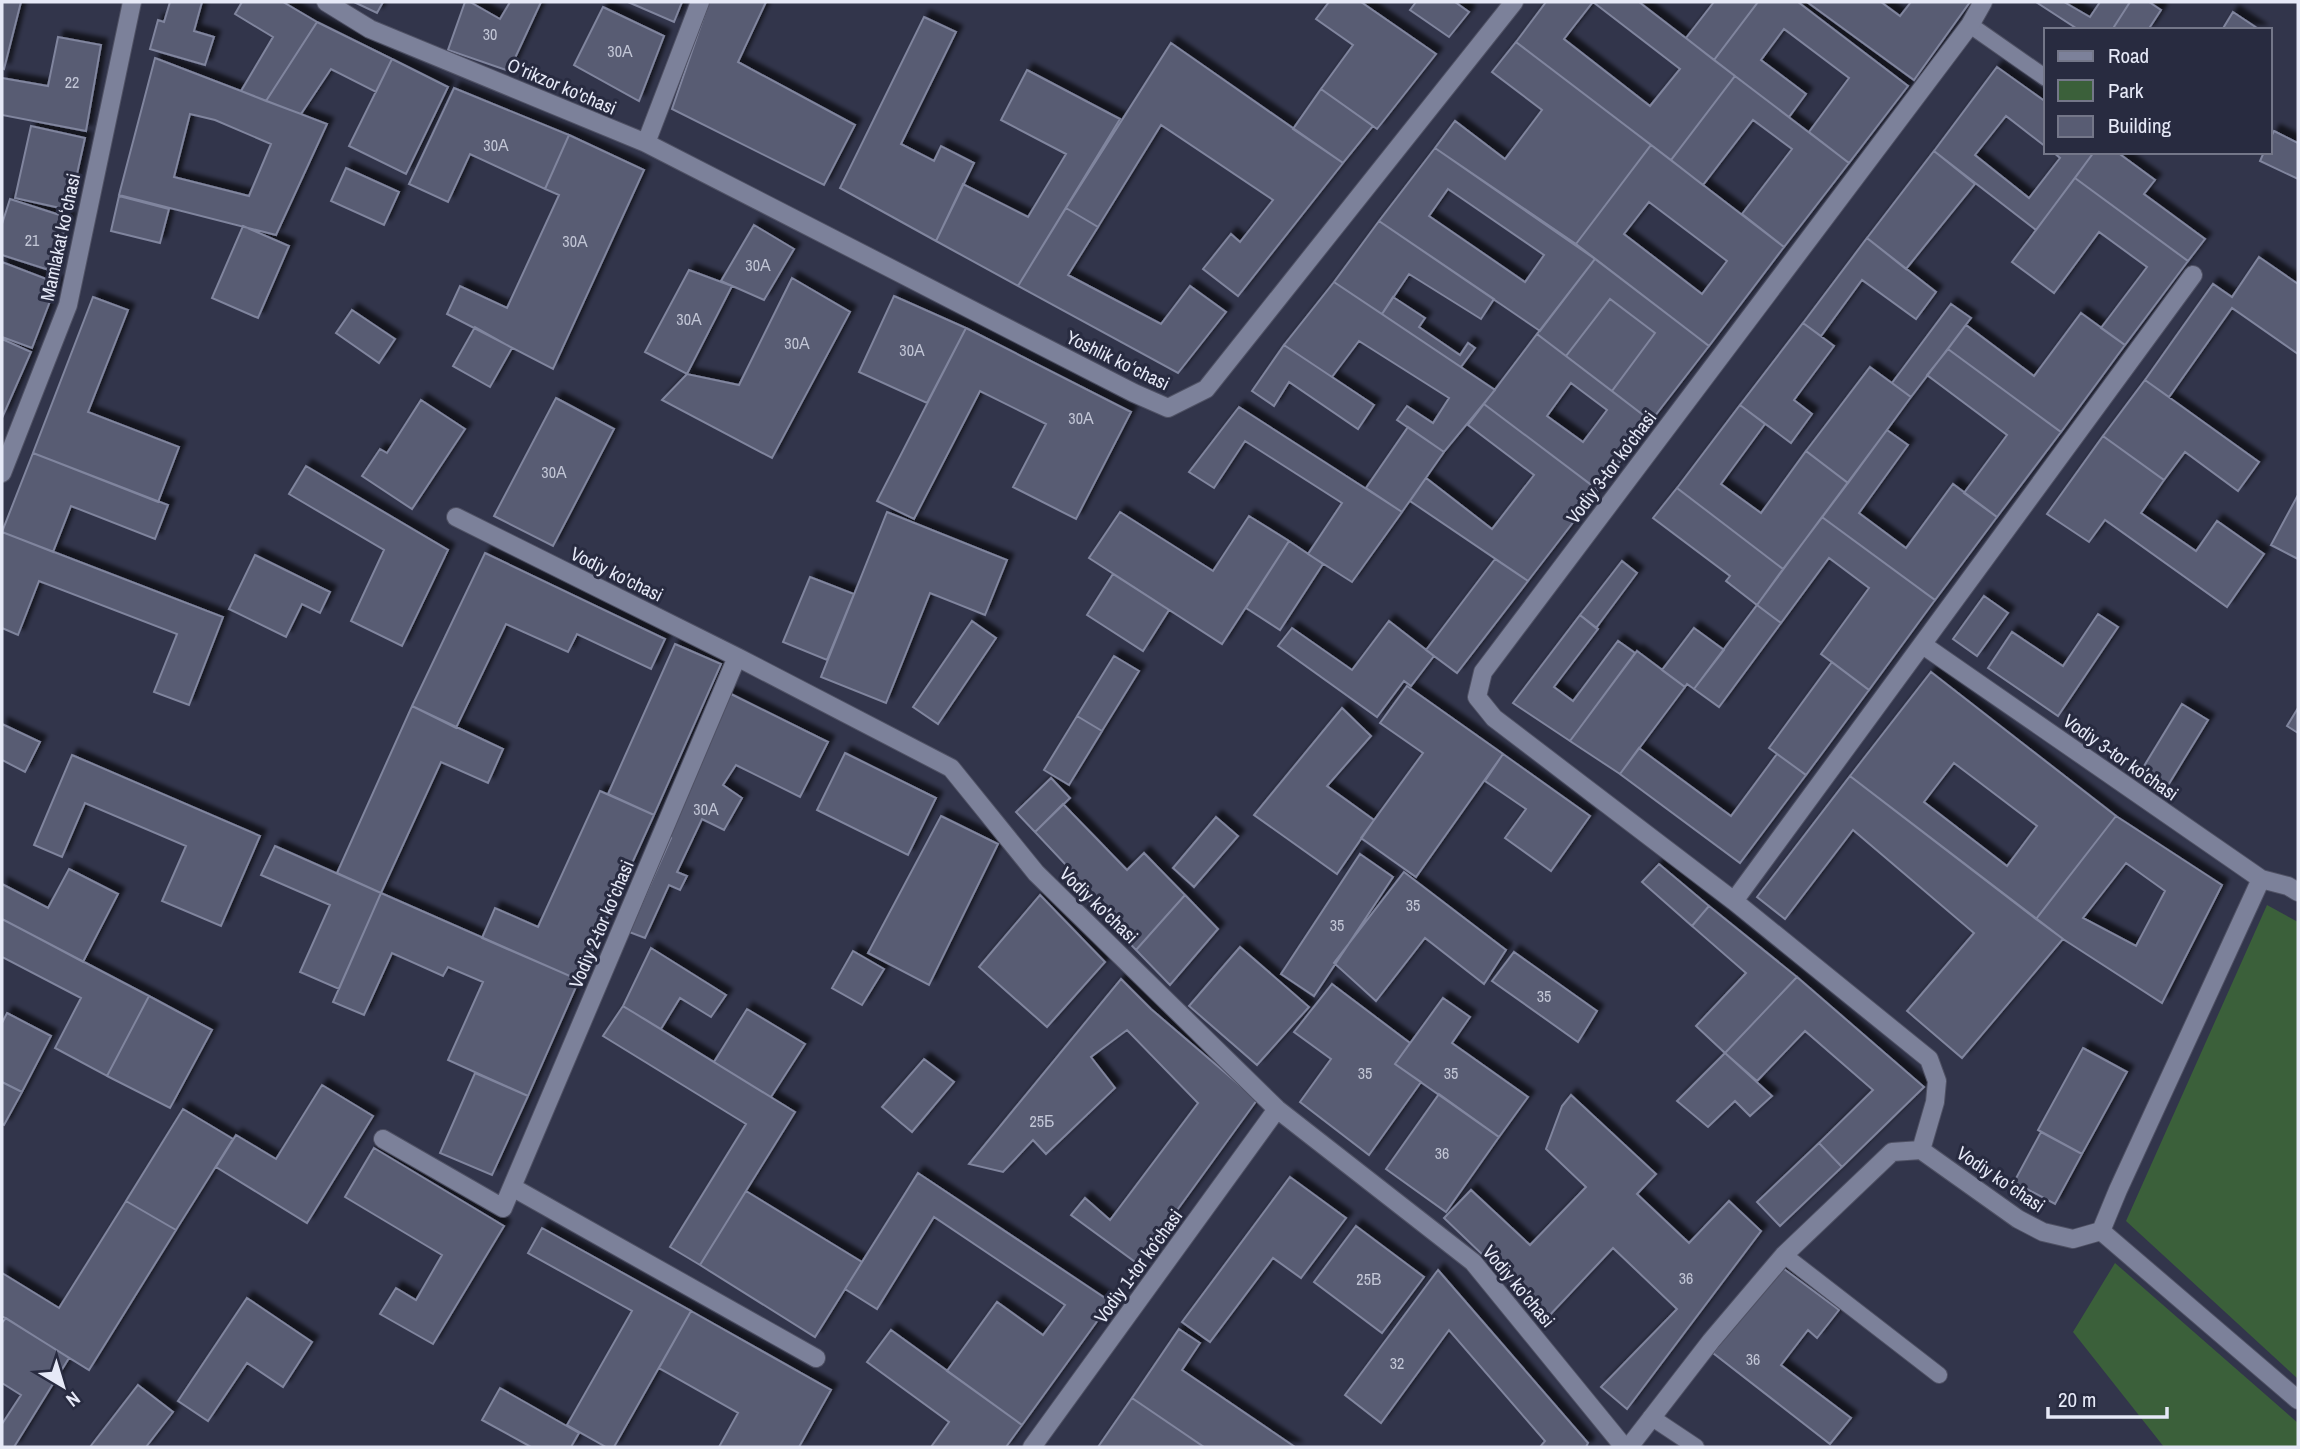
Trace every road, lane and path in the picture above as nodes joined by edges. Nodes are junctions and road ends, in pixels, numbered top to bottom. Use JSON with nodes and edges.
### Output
{"nodes":[{"id":1,"x":131,"y":2,"type":"edge"},
{"id":2,"x":326,"y":2,"type":"edge"},
{"id":3,"x":700,"y":2,"type":"edge"},
{"id":4,"x":1514,"y":2,"type":"edge"},
{"id":5,"x":1983,"y":2,"type":"edge"},
{"id":6,"x":1970,"y":25,"type":"junction"},
{"id":7,"x":2044,"y":77,"type":"edge"},
{"id":8,"x":646,"y":143,"type":"junction"},
{"id":9,"x":2193,"y":275,"type":"dead end"},
{"id":10,"x":2,"y":473,"type":"edge"},
{"id":11,"x":456,"y":517,"type":"dead end"},
{"id":12,"x":1923,"y":645,"type":"junction"},
{"id":13,"x":737,"y":657,"type":"junction"},
{"id":14,"x":2261,"y":879,"type":"junction"},
{"id":15,"x":2298,"y":892,"type":"edge"},
{"id":16,"x":1734,"y":901,"type":"junction"},
{"id":17,"x":1277,"y":1109,"type":"junction"},
{"id":18,"x":383,"y":1139,"type":"dead end"},
{"id":19,"x":1921,"y":1150,"type":"junction"},
{"id":20,"x":512,"y":1187,"type":"junction"},
{"id":21,"x":2101,"y":1231,"type":"junction"},
{"id":22,"x":1784,"y":1255,"type":"junction"},
{"id":23,"x":816,"y":1358,"type":"dead end"},
{"id":24,"x":1940,"y":1375,"type":"dead end"},
{"id":25,"x":2298,"y":1400,"type":"edge"},
{"id":26,"x":1651,"y":1417,"type":"junction"},
{"id":27,"x":1032,"y":1447,"type":"edge"},
{"id":28,"x":1626,"y":1447,"type":"edge"},
{"id":29,"x":1696,"y":1447,"type":"edge"}],
"edges":[{"from":1,"to":10,"type":"street","name":"Mamlakat koʻchasi"},
{"from":2,"to":8,"type":"street","name":"Oʻrikzor ko'chasi"},
{"from":3,"to":8,"type":"street"},
{"from":4,"to":8,"type":"street","name":"Yoshlik koʻchasi"},
{"from":5,"to":6,"type":"street","name":"Vodiy 3-tor koʼchasi"},
{"from":6,"to":7,"type":"lane"},
{"from":6,"to":16,"type":"street","name":"Vodiy 3-tor koʼchasi"},
{"from":9,"to":12,"type":"street"},
{"from":11,"to":13,"type":"street","name":"Vodiy ko'chasi"},
{"from":12,"to":14,"type":"street","name":"Vodiy 3-tor koʼchasi"},
{"from":12,"to":16,"type":"street"},
{"from":13,"to":17,"type":"street","name":"Vodiy ko'chasi"},
{"from":13,"to":20,"type":"street","name":"Vodiy 2-tor ko‘chasi"},
{"from":14,"to":15,"type":"street"},
{"from":14,"to":21,"type":"street"},
{"from":16,"to":19,"type":"street","name":"Vodiy 3-tor koʼchasi"},
{"from":17,"to":27,"type":"street","name":"Vodiy 1-tor koʼchasi"},
{"from":17,"to":28,"type":"street","name":"Vodiy ko'chasi"},
{"from":18,"to":20,"type":"street","name":"Vodiy 2-tor ko‘chasi"},
{"from":19,"to":21,"type":"street","name":"Vodiy koʻchasi"},
{"from":19,"to":22,"type":"street"},
{"from":20,"to":23,"type":"street"},
{"from":21,"to":25,"type":"street"},
{"from":22,"to":24,"type":"lane"},
{"from":22,"to":26,"type":"street"},
{"from":26,"to":28,"type":"street"},
{"from":26,"to":29,"type":"lane"}]}
